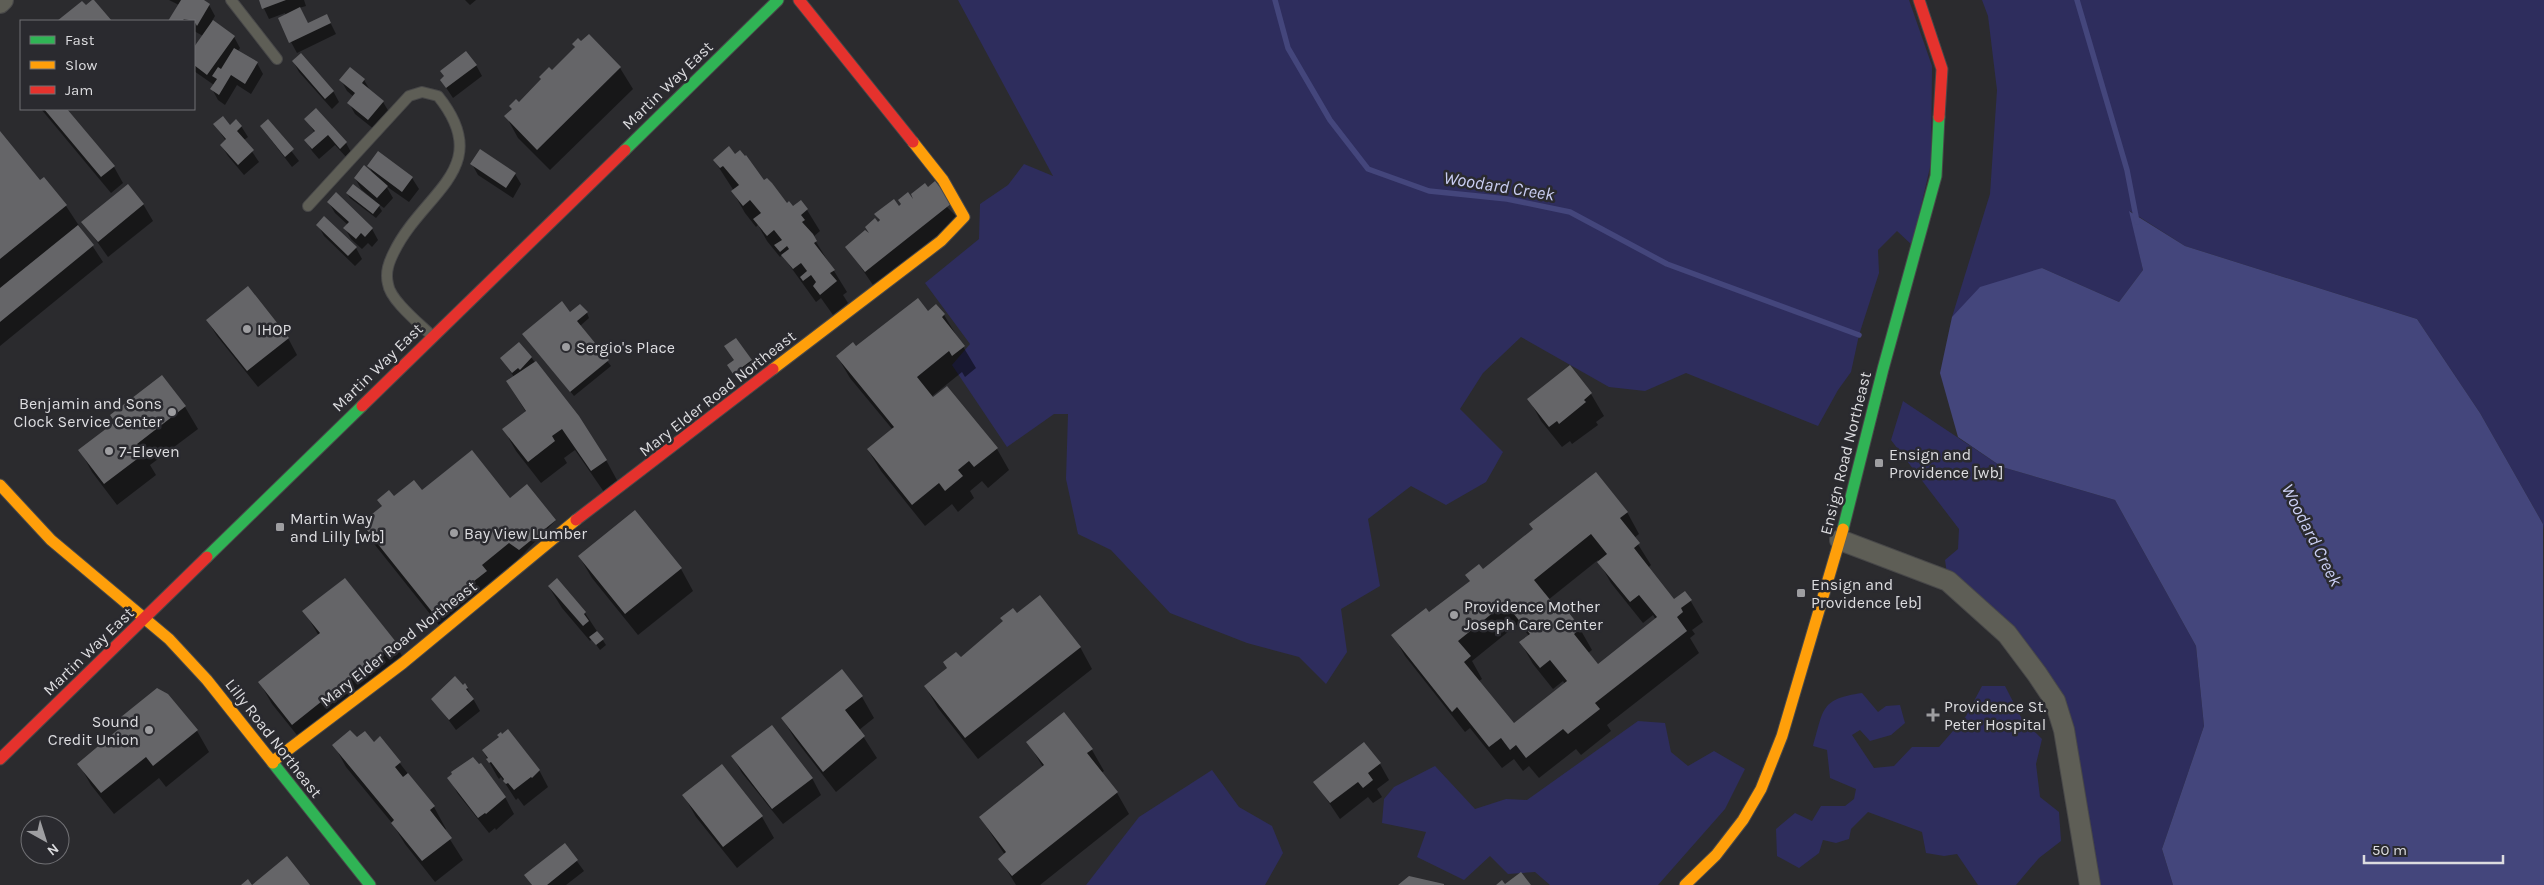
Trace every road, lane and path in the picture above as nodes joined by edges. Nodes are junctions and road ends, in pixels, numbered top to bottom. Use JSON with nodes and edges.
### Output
{"nodes":[{"id":1,"x":4,"y":0,"type":"edge"},
{"id":2,"x":230,"y":0,"type":"edge"},
{"id":3,"x":778,"y":0,"type":"edge"},
{"id":4,"x":799,"y":0,"type":"edge"},
{"id":5,"x":1919,"y":0,"type":"edge"},
{"id":6,"x":0,"y":3,"type":"edge"},
{"id":7,"x":277,"y":59,"type":"dead end"},
{"id":8,"x":308,"y":206,"type":"dead end"},
{"id":9,"x":432,"y":337,"type":"junction"},
{"id":10,"x":0,"y":485,"type":"edge"},
{"id":11,"x":1840,"y":540,"type":"junction"},
{"id":12,"x":145,"y":618,"type":"junction"},
{"id":13,"x":0,"y":759,"type":"edge"},
{"id":14,"x":272,"y":762,"type":"junction"},
{"id":15,"x":370,"y":885,"type":"edge"},
{"id":16,"x":1685,"y":885,"type":"edge"},
{"id":17,"x":2090,"y":885,"type":"edge"}],
"edges":[{"from":1,"to":6,"type":"street"},
{"from":2,"to":7,"type":"lane"},
{"from":3,"to":9,"type":"street","name":"Martin Way East"},
{"from":4,"to":14,"type":"street","name":"Mary Elder Road Northeast"},
{"from":5,"to":11,"type":"street","name":"Ensign Road Northeast"},
{"from":8,"to":9,"type":"lane"},
{"from":9,"to":12,"type":"street","name":"Martin Way East"},
{"from":10,"to":12,"type":"street","name":"Lilly Road Northeast"},
{"from":11,"to":16,"type":"street","name":"Ensign Road Northeast"},
{"from":11,"to":17,"type":"street"},
{"from":12,"to":13,"type":"street","name":"Martin Way East"},
{"from":12,"to":14,"type":"street","name":"Lilly Road Northeast"},
{"from":14,"to":15,"type":"street","name":"Lilly Road Northeast"}]}
